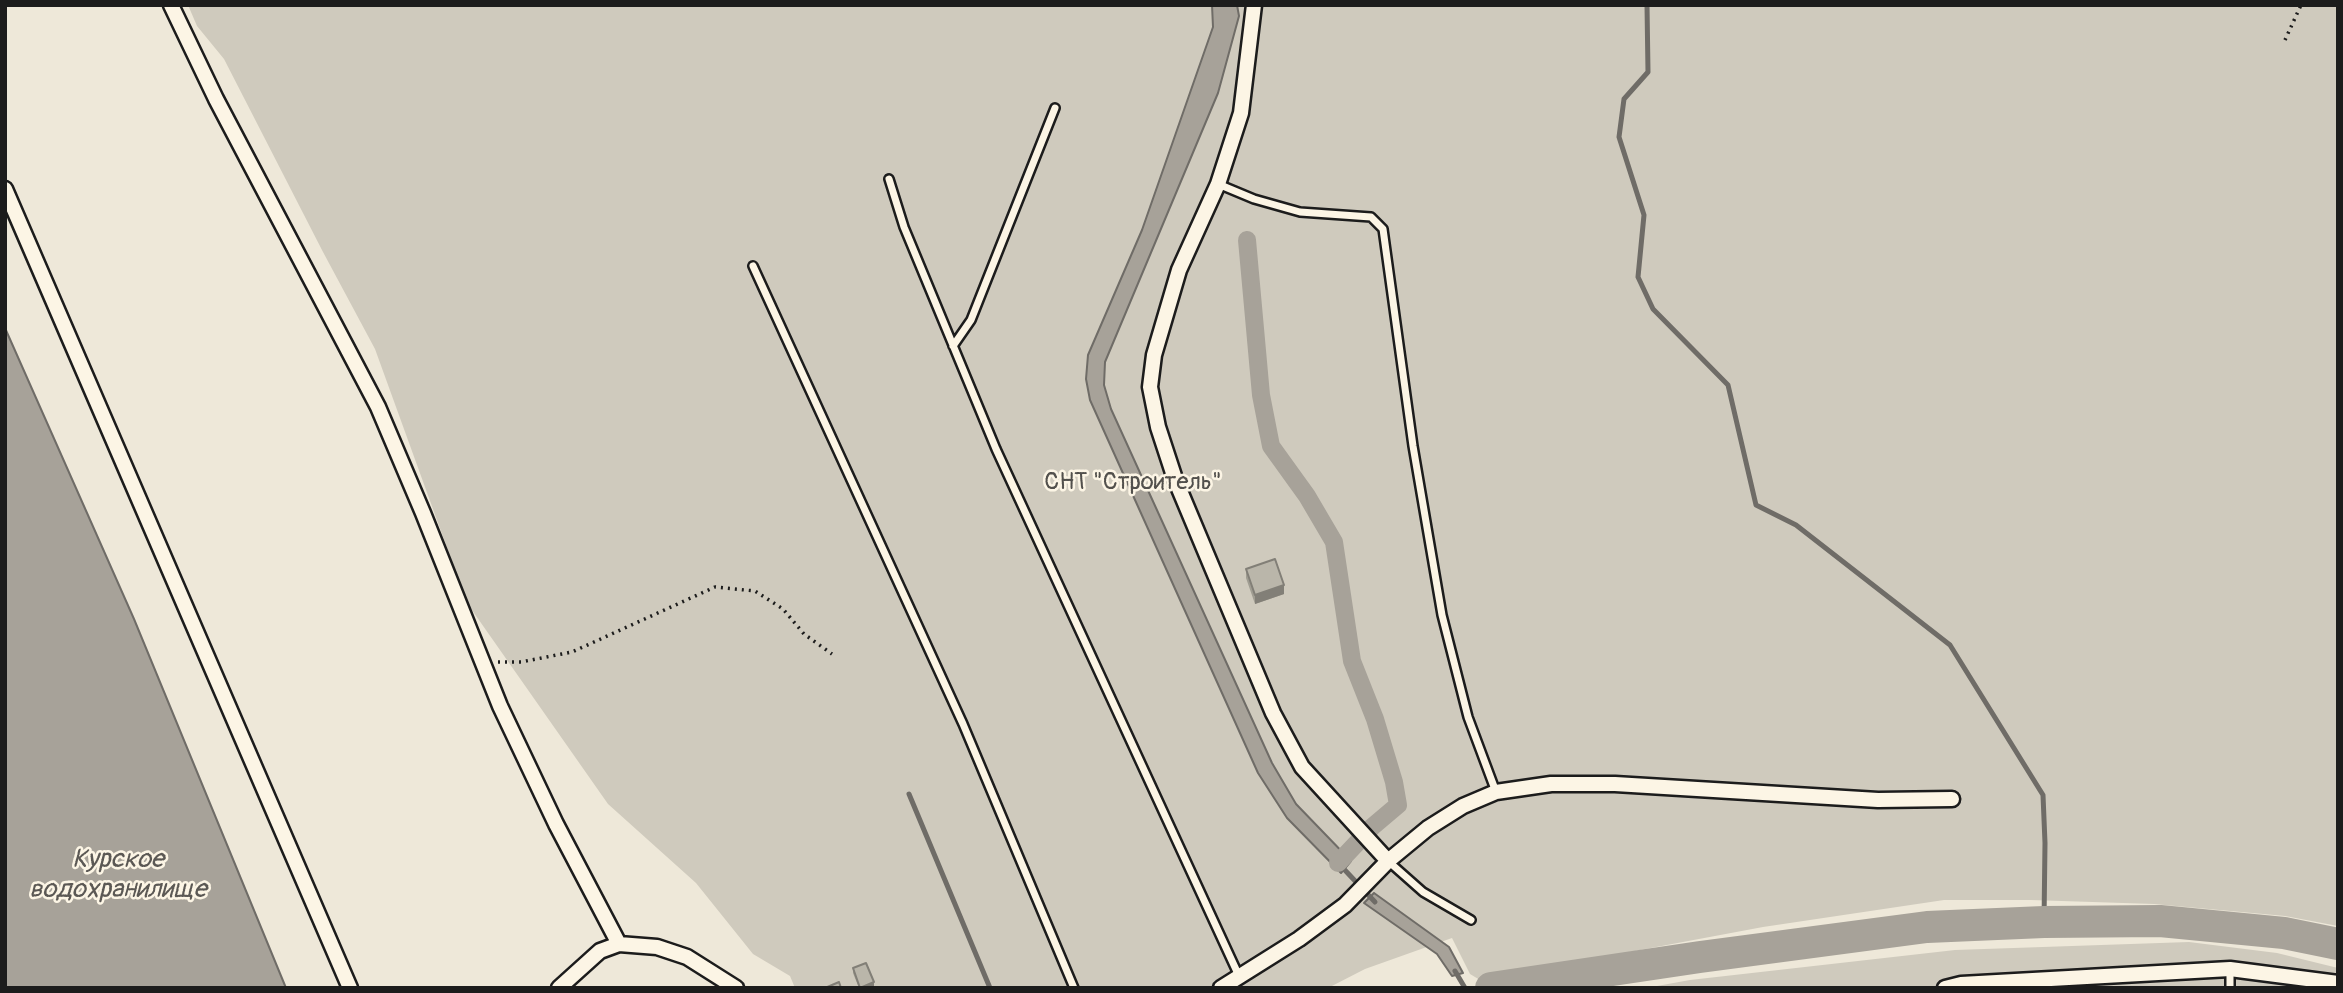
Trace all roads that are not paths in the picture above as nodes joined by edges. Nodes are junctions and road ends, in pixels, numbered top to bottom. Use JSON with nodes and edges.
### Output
{"nodes":[{"id":1,"x":171,"y":5,"type":"edge"},
{"id":2,"x":1254,"y":5,"type":"edge"},
{"id":3,"x":1055,"y":108,"type":"dead end"},
{"id":4,"x":889,"y":178,"type":"dead end"},
{"id":5,"x":1218,"y":184,"type":"junction"},
{"id":6,"x":5,"y":189,"type":"edge"},
{"id":7,"x":753,"y":266,"type":"dead end"},
{"id":8,"x":953,"y":346,"type":"junction"},
{"id":9,"x":1496,"y":792,"type":"junction"},
{"id":10,"x":1952,"y":799,"type":"dead end"},
{"id":11,"x":1388,"y":861,"type":"junction"},
{"id":12,"x":1471,"y":920,"type":"dead end"},
{"id":13,"x":619,"y":944,"type":"junction"},
{"id":14,"x":2230,"y":969,"type":"junction"},
{"id":15,"x":1239,"y":976,"type":"junction"},
{"id":16,"x":2338,"y":983,"type":"edge"},
{"id":17,"x":1962,"y":986,"type":"edge"},
{"id":18,"x":350,"y":988,"type":"edge"},
{"id":19,"x":559,"y":988,"type":"edge"},
{"id":20,"x":736,"y":988,"type":"edge"},
{"id":21,"x":1074,"y":988,"type":"edge"},
{"id":22,"x":1221,"y":988,"type":"edge"},
{"id":23,"x":1945,"y":988,"type":"edge"},
{"id":24,"x":2230,"y":988,"type":"edge"}],
"edges":[{"from":1,"to":13,"type":"street"},
{"from":2,"to":5,"type":"street"},
{"from":3,"to":8,"type":"lane"},
{"from":4,"to":8,"type":"lane"},
{"from":5,"to":9,"type":"lane"},
{"from":5,"to":11,"type":"street"},
{"from":6,"to":18,"type":"street"},
{"from":7,"to":21,"type":"lane"},
{"from":8,"to":15,"type":"lane"},
{"from":9,"to":10,"type":"street"},
{"from":9,"to":11,"type":"street"},
{"from":11,"to":12,"type":"lane"},
{"from":11,"to":15,"type":"street"},
{"from":13,"to":19,"type":"street"},
{"from":13,"to":20,"type":"street"},
{"from":14,"to":16,"type":"street"},
{"from":14,"to":17,"type":"street"},
{"from":14,"to":24,"type":"lane"},
{"from":15,"to":22,"type":"street"},
{"from":17,"to":23,"type":"street"}]}
